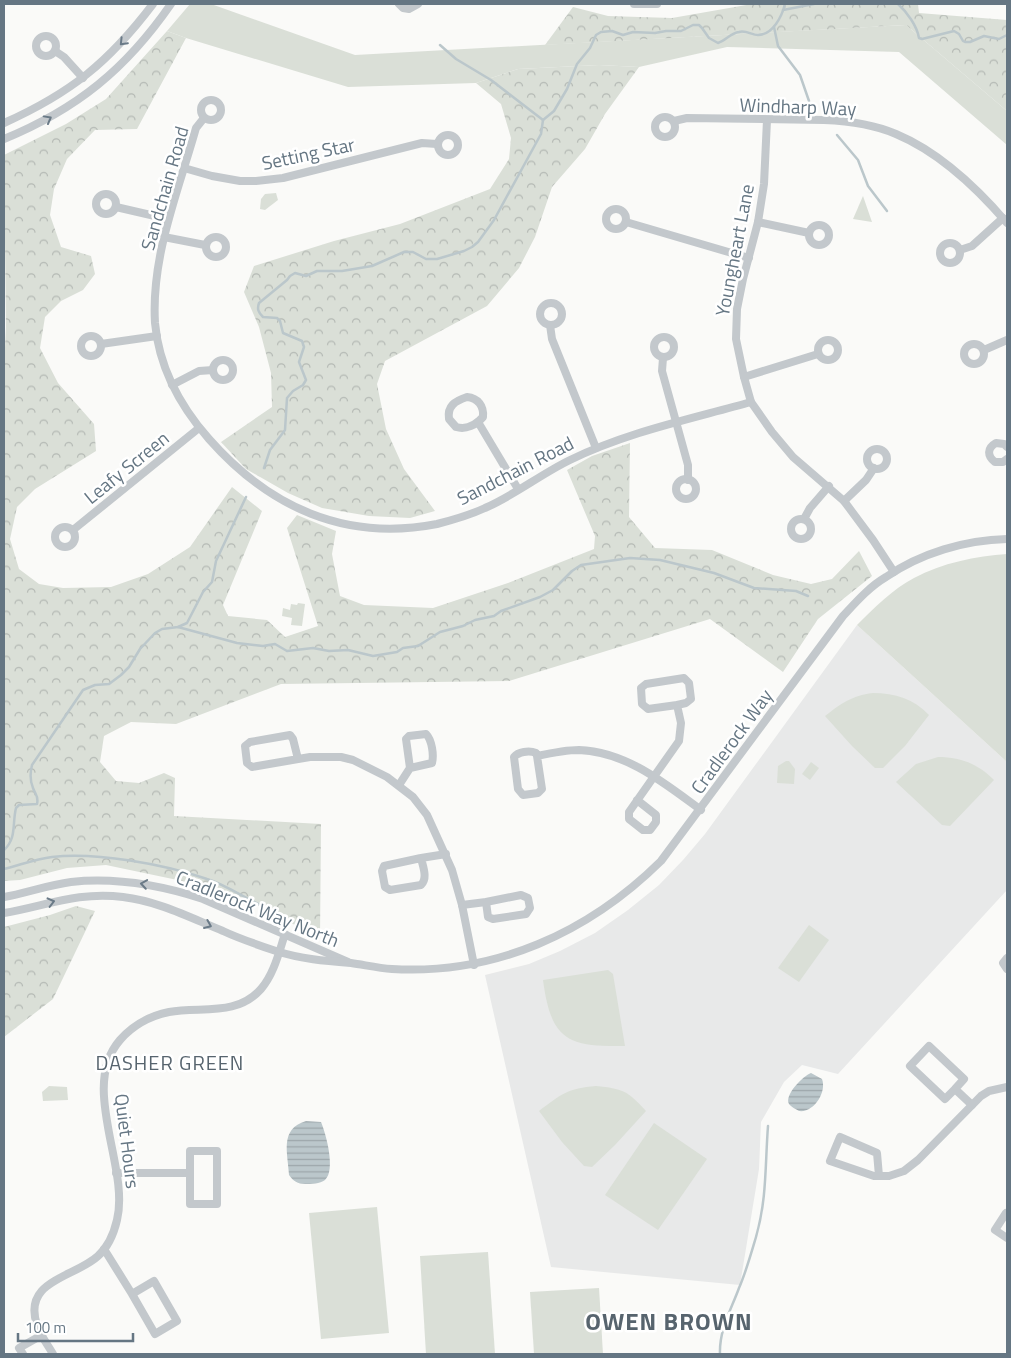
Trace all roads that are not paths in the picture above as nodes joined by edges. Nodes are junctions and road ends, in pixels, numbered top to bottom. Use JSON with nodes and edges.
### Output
{"nodes":[{"id":1,"x":153,"y":4,"type":"edge"},
{"id":2,"x":171,"y":4,"type":"edge"},
{"id":3,"x":399,"y":4,"type":"edge"},
{"id":4,"x":418,"y":4,"type":"edge"},
{"id":5,"x":634,"y":4,"type":"edge"},
{"id":6,"x":657,"y":4,"type":"edge"},
{"id":7,"x":55,"y":51,"type":"dead end"},
{"id":8,"x":83,"y":78,"type":"junction"},
{"id":9,"x":204,"y":118,"type":"dead end"},
{"id":10,"x":767,"y":120,"type":"junction"},
{"id":11,"x":674,"y":122,"type":"dead end"},
{"id":12,"x":4,"y":123,"type":"edge"},
{"id":13,"x":4,"y":139,"type":"edge"},
{"id":14,"x":437,"y":144,"type":"dead end"},
{"id":15,"x":184,"y":168,"type":"junction"},
{"id":16,"x":116,"y":207,"type":"dead end"},
{"id":17,"x":168,"y":220,"type":"junction"},
{"id":18,"x":1005,"y":221,"type":"edge"},
{"id":19,"x":626,"y":222,"type":"dead end"},
{"id":20,"x":758,"y":222,"type":"junction"},
{"id":21,"x":809,"y":233,"type":"dead end"},
{"id":22,"x":164,"y":237,"type":"junction"},
{"id":23,"x":205,"y":245,"type":"dead end"},
{"id":24,"x":960,"y":250,"type":"dead end"},
{"id":25,"x":749,"y":258,"type":"junction"},
{"id":26,"x":550,"y":325,"type":"dead end"},
{"id":27,"x":157,"y":336,"type":"junction"},
{"id":28,"x":1007,"y":340,"type":"edge"},
{"id":29,"x":102,"y":344,"type":"dead end"},
{"id":30,"x":984,"y":350,"type":"dead end"},
{"id":31,"x":818,"y":354,"type":"dead end"},
{"id":32,"x":663,"y":358,"type":"dead end"},
{"id":33,"x":213,"y":370,"type":"dead end"},
{"id":34,"x":744,"y":376,"type":"junction"},
{"id":35,"x":172,"y":385,"type":"junction"},
{"id":36,"x":752,"y":402,"type":"junction"},
{"id":37,"x":478,"y":422,"type":"junction"},
{"id":38,"x":677,"y":423,"type":"junction"},
{"id":39,"x":199,"y":428,"type":"junction"},
{"id":40,"x":1007,"y":447,"type":"edge"},
{"id":41,"x":596,"y":448,"type":"junction"},
{"id":42,"x":1007,"y":458,"type":"edge"},
{"id":43,"x":874,"y":468,"type":"dead end"},
{"id":44,"x":688,"y":480,"type":"dead end"},
{"id":45,"x":829,"y":486,"type":"junction"},
{"id":46,"x":518,"y":489,"type":"junction"},
{"id":47,"x":844,"y":501,"type":"junction"},
{"id":48,"x":804,"y":519,"type":"dead end"},
{"id":49,"x":73,"y":530,"type":"dead end"},
{"id":50,"x":1007,"y":539,"type":"edge"},
{"id":51,"x":894,"y":572,"type":"junction"},
{"id":52,"x":677,"y":705,"type":"junction"},
{"id":53,"x":538,"y":756,"type":"junction"},
{"id":54,"x":298,"y":759,"type":"junction"},
{"id":55,"x":410,"y":768,"type":"junction"},
{"id":56,"x":655,"y":777,"type":"junction"},
{"id":57,"x":399,"y":785,"type":"junction"},
{"id":58,"x":637,"y":800,"type":"dead end"},
{"id":59,"x":700,"y":810,"type":"junction"},
{"id":60,"x":446,"y":854,"type":"junction"},
{"id":61,"x":421,"y":858,"type":"junction"},
{"id":62,"x":4,"y":897,"type":"edge"},
{"id":63,"x":486,"y":902,"type":"junction"},
{"id":64,"x":462,"y":906,"type":"junction"},
{"id":65,"x":4,"y":913,"type":"edge"},
{"id":66,"x":286,"y":934,"type":"junction"},
{"id":67,"x":279,"y":952,"type":"junction"},
{"id":68,"x":1007,"y":958,"type":"edge"},
{"id":69,"x":352,"y":964,"type":"junction"},
{"id":70,"x":474,"y":965,"type":"junction"},
{"id":71,"x":1007,"y":969,"type":"edge"},
{"id":72,"x":1007,"y":1086,"type":"edge"},
{"id":73,"x":955,"y":1089,"type":"junction"},
{"id":74,"x":972,"y":1105,"type":"junction"},
{"id":75,"x":116,"y":1173,"type":"junction"},
{"id":76,"x":190,"y":1173,"type":"junction"},
{"id":77,"x":879,"y":1176,"type":"junction"},
{"id":78,"x":1007,"y":1214,"type":"edge"},
{"id":79,"x":1007,"y":1238,"type":"edge"},
{"id":80,"x":104,"y":1249,"type":"junction"},
{"id":81,"x":132,"y":1294,"type":"junction"},
{"id":82,"x":42,"y":1335,"type":"junction"},
{"id":83,"x":22,"y":1354,"type":"edge"},
{"id":84,"x":53,"y":1354,"type":"edge"}],
"edges":[{"from":1,"to":8,"type":"street","one_way":true},
{"from":13,"to":2,"type":"street","one_way":true},
{"from":3,"to":4,"type":"street"},
{"from":5,"to":6,"type":"street"},
{"from":7,"to":8,"type":"street"},
{"from":8,"to":12,"type":"street"},
{"from":9,"to":15,"type":"street","name":"Sandchain Road"},
{"from":10,"to":11,"type":"street","name":"Windharp Way"},
{"from":10,"to":18,"type":"street","name":"Windharp Way"},
{"from":10,"to":20,"type":"street","name":"Youngheart Lane"},
{"from":14,"to":15,"type":"street","name":"Setting Star"},
{"from":15,"to":17,"type":"street","name":"Sandchain Road"},
{"from":16,"to":17,"type":"street"},
{"from":17,"to":22,"type":"street","name":"Sandchain Road"},
{"from":18,"to":24,"type":"street"},
{"from":19,"to":25,"type":"street"},
{"from":20,"to":21,"type":"street"},
{"from":20,"to":25,"type":"street","name":"Youngheart Lane"},
{"from":22,"to":23,"type":"street"},
{"from":22,"to":27,"type":"street","name":"Sandchain Road"},
{"from":25,"to":34,"type":"street","name":"Youngheart Lane"},
{"from":26,"to":41,"type":"street"},
{"from":27,"to":29,"type":"street"},
{"from":27,"to":35,"type":"street","name":"Sandchain Road"},
{"from":28,"to":30,"type":"street"},
{"from":31,"to":34,"type":"street"},
{"from":32,"to":38,"type":"street"},
{"from":33,"to":35,"type":"street"},
{"from":34,"to":36,"type":"street","name":"Youngheart Lane"},
{"from":35,"to":39,"type":"street","name":"Sandchain Road"},
{"from":36,"to":38,"type":"street","name":"Sandchain Road"},
{"from":36,"to":45,"type":"street","name":"Youngheart Lane"},
{"from":37,"to":37,"type":"street"},
{"from":37,"to":46,"type":"street"},
{"from":38,"to":41,"type":"street","name":"Sandchain Road"},
{"from":38,"to":44,"type":"street"},
{"from":39,"to":46,"type":"street","name":"Sandchain Road"},
{"from":39,"to":49,"type":"street","name":"Leafy Screen"},
{"from":40,"to":42,"type":"street"},
{"from":41,"to":46,"type":"street","name":"Sandchain Road"},
{"from":43,"to":47,"type":"street"},
{"from":45,"to":47,"type":"street","name":"Youngheart Lane"},
{"from":45,"to":48,"type":"street"},
{"from":47,"to":51,"type":"street","name":"Youngheart Lane"},
{"from":50,"to":51,"type":"street","name":"Cradlerock Way"},
{"from":51,"to":59,"type":"street","name":"Cradlerock Way"},
{"from":52,"to":52,"type":"street"},
{"from":52,"to":56,"type":"street"},
{"from":53,"to":53,"type":"street"},
{"from":53,"to":56,"type":"street"},
{"from":54,"to":54,"type":"street"},
{"from":54,"to":57,"type":"street"},
{"from":55,"to":55,"type":"street"},
{"from":55,"to":57,"type":"street"},
{"from":56,"to":58,"type":"street"},
{"from":56,"to":59,"type":"street"},
{"from":57,"to":60,"type":"street"},
{"from":59,"to":70,"type":"street","name":"Cradlerock Way"},
{"from":60,"to":61,"type":"street"},
{"from":60,"to":64,"type":"street"},
{"from":61,"to":61,"type":"street"},
{"from":66,"to":62,"type":"street","name":"Cradlerock Way North","one_way":true},
{"from":63,"to":63,"type":"street"},
{"from":63,"to":64,"type":"street"},
{"from":64,"to":70,"type":"street"},
{"from":65,"to":67,"type":"street","name":"Cradlerock Way North","one_way":true},
{"from":66,"to":67,"type":"street","name":"Quiet Hours"},
{"from":66,"to":69,"type":"street","name":"Cradlerock Way North"},
{"from":67,"to":69,"type":"street","name":"Cradlerock Way North"},
{"from":67,"to":75,"type":"street","name":"Quiet Hours"},
{"from":68,"to":71,"type":"street"},
{"from":69,"to":70,"type":"street","name":"Cradlerock Way North"},
{"from":72,"to":74,"type":"street"},
{"from":73,"to":73,"type":"street"},
{"from":73,"to":74,"type":"street"},
{"from":74,"to":77,"type":"street"},
{"from":75,"to":76,"type":"street"},
{"from":75,"to":80,"type":"street","name":"Quiet Hours"},
{"from":76,"to":76,"type":"street"},
{"from":77,"to":77,"type":"street"},
{"from":78,"to":79,"type":"street"},
{"from":80,"to":81,"type":"street"},
{"from":80,"to":82,"type":"street","name":"Quiet Hours"},
{"from":81,"to":81,"type":"street"},
{"from":82,"to":83,"type":"street"},
{"from":82,"to":84,"type":"street","name":"Quiet Hours"}]}
